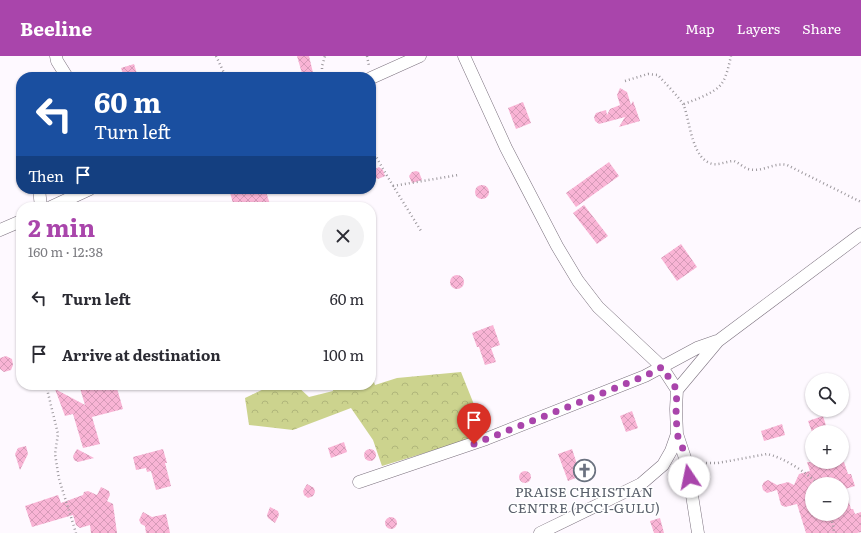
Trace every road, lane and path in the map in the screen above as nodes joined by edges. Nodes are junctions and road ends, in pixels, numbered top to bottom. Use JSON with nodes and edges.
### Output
{"nodes":[{"id":1,"x":56,"y":56,"type":"edge"},
{"id":2,"x":216,"y":56,"type":"edge"},
{"id":3,"x":325,"y":56,"type":"edge"},
{"id":4,"x":420,"y":56,"type":"edge"},
{"id":5,"x":464,"y":56,"type":"edge"},
{"id":6,"x":731,"y":56,"type":"edge"},
{"id":7,"x":63,"y":72,"type":"edge"},
{"id":8,"x":224,"y":72,"type":"edge"},
{"id":9,"x":322,"y":72,"type":"edge"},
{"id":10,"x":376,"y":76,"type":"edge"},
{"id":11,"x":625,"y":81,"type":"dead end"},
{"id":12,"x":684,"y":104,"type":"junction"},
{"id":13,"x":376,"y":158,"type":"edge"},
{"id":14,"x":458,"y":175,"type":"dead end"},
{"id":15,"x":393,"y":186,"type":"junction"},
{"id":16,"x":79,"y":194,"type":"edge"},
{"id":17,"x":62,"y":202,"type":"edge"},
{"id":18,"x":861,"y":202,"type":"edge"},
{"id":19,"x":16,"y":223,"type":"edge"},
{"id":20,"x":0,"y":230,"type":"edge"},
{"id":21,"x":421,"y":231,"type":"dead end"},
{"id":22,"x":861,"y":234,"type":"edge"},
{"id":23,"x":718,"y":341,"type":"junction"},
{"id":24,"x":662,"y":367,"type":"junction"},
{"id":25,"x":47,"y":390,"type":"edge"},
{"id":26,"x":677,"y":390,"type":"junction"},
{"id":27,"x":677,"y":434,"type":"junction"},
{"id":28,"x":687,"y":464,"type":"junction"},
{"id":29,"x":809,"y":477,"type":"edge"},
{"id":30,"x":359,"y":482,"type":"dead end"},
{"id":31,"x":832,"y":521,"type":"edge"},
{"id":32,"x":76,"y":533,"type":"edge"},
{"id":33,"x":540,"y":533,"type":"edge"},
{"id":34,"x":698,"y":533,"type":"edge"},
{"id":35,"x":834,"y":533,"type":"edge"}],
"edges":[{"from":1,"to":7,"type":"street"},
{"from":2,"to":8,"type":"path"},
{"from":3,"to":9,"type":"path"},
{"from":4,"to":10,"type":"street"},
{"from":5,"to":24,"type":"street"},
{"from":6,"to":12,"type":"path"},
{"from":11,"to":12,"type":"path"},
{"from":12,"to":18,"type":"path"},
{"from":13,"to":15,"type":"path"},
{"from":14,"to":15,"type":"path"},
{"from":15,"to":21,"type":"path"},
{"from":16,"to":17,"type":"street"},
{"from":19,"to":20,"type":"street"},
{"from":22,"to":23,"type":"street"},
{"from":23,"to":24,"type":"street"},
{"from":23,"to":26,"type":"street"},
{"from":24,"to":26,"type":"street"},
{"from":24,"to":30,"type":"street"},
{"from":25,"to":32,"type":"path"},
{"from":26,"to":27,"type":"street"},
{"from":27,"to":28,"type":"street"},
{"from":27,"to":33,"type":"street"},
{"from":28,"to":29,"type":"path"},
{"from":28,"to":34,"type":"street"},
{"from":31,"to":35,"type":"path"}]}
